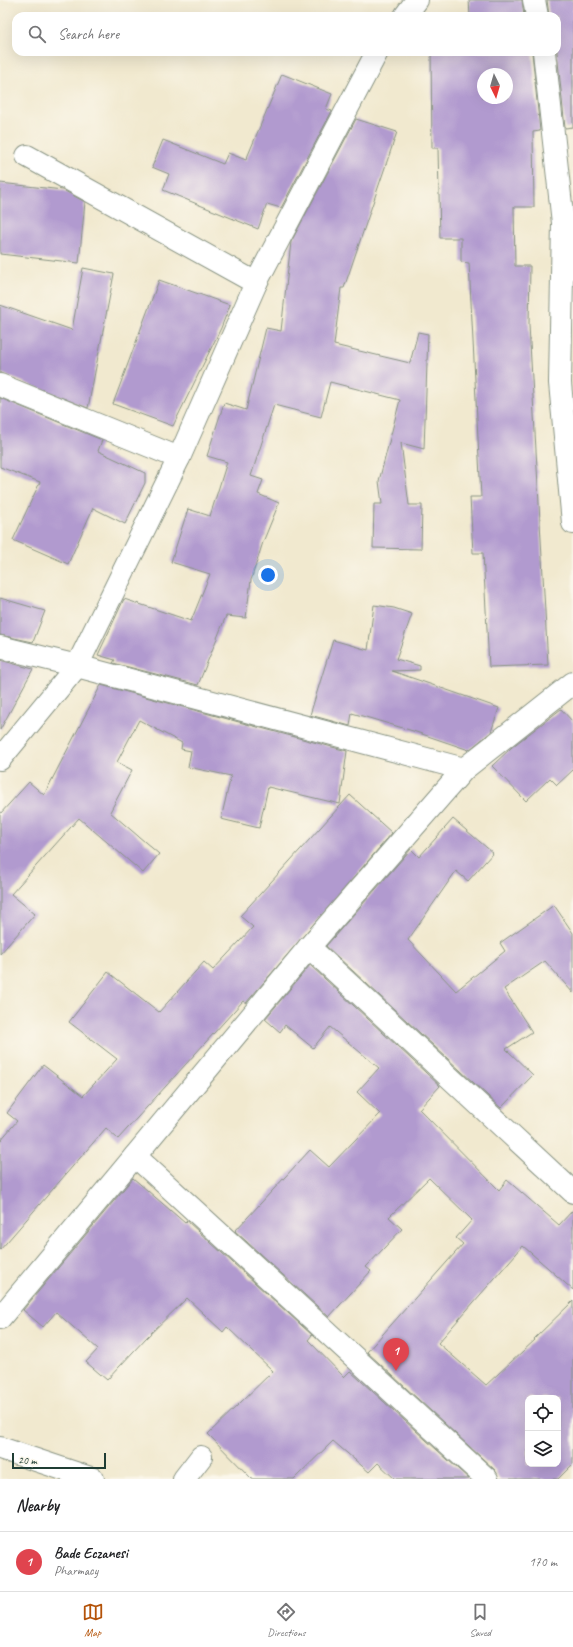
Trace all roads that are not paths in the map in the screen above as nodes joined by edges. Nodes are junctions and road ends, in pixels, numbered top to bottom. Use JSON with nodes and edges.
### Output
{"nodes":[{"id":1,"x":417,"y":0,"type":"edge"},
{"id":2,"x":534,"y":0,"type":"edge"},
{"id":3,"x":408,"y":12,"type":"edge"},
{"id":4,"x":536,"y":12,"type":"edge"},
{"id":5,"x":375,"y":56,"type":"edge"},
{"id":6,"x":545,"y":56,"type":"edge"},
{"id":7,"x":27,"y":156,"type":"dead end"},
{"id":8,"x":568,"y":223,"type":"edge"},
{"id":9,"x":256,"y":283,"type":"junction"},
{"id":10,"x":0,"y":385,"type":"edge"},
{"id":11,"x":179,"y":458,"type":"junction"},
{"id":12,"x":573,"y":523,"type":"edge"},
{"id":13,"x":0,"y":647,"type":"edge"},
{"id":14,"x":77,"y":666,"type":"junction"},
{"id":15,"x":573,"y":683,"type":"edge"},
{"id":16,"x":0,"y":759,"type":"edge"},
{"id":17,"x":464,"y":769,"type":"junction"},
{"id":18,"x":309,"y":947,"type":"junction"},
{"id":19,"x":135,"y":1156,"type":"junction"},
{"id":20,"x":573,"y":1192,"type":"edge"},
{"id":21,"x":0,"y":1318,"type":"edge"},
{"id":22,"x":0,"y":1448,"type":"edge"},
{"id":23,"x":201,"y":1457,"type":"dead end"},
{"id":24,"x":92,"y":1479,"type":"edge"},
{"id":25,"x":184,"y":1479,"type":"edge"},
{"id":26,"x":487,"y":1479,"type":"edge"}],
"edges":[{"from":1,"to":3,"type":"street"},
{"from":2,"to":4,"type":"street"},
{"from":5,"to":9,"type":"street"},
{"from":6,"to":8,"type":"street"},
{"from":7,"to":9,"type":"street"},
{"from":8,"to":12,"type":"street"},
{"from":9,"to":11,"type":"street"},
{"from":10,"to":11,"type":"street"},
{"from":11,"to":14,"type":"street"},
{"from":13,"to":14,"type":"street"},
{"from":14,"to":16,"type":"street"},
{"from":14,"to":17,"type":"street"},
{"from":15,"to":17,"type":"street"},
{"from":17,"to":18,"type":"street"},
{"from":18,"to":19,"type":"street"},
{"from":18,"to":20,"type":"street"},
{"from":19,"to":21,"type":"street"},
{"from":19,"to":26,"type":"street"},
{"from":22,"to":24,"type":"street"},
{"from":23,"to":25,"type":"street"}]}
